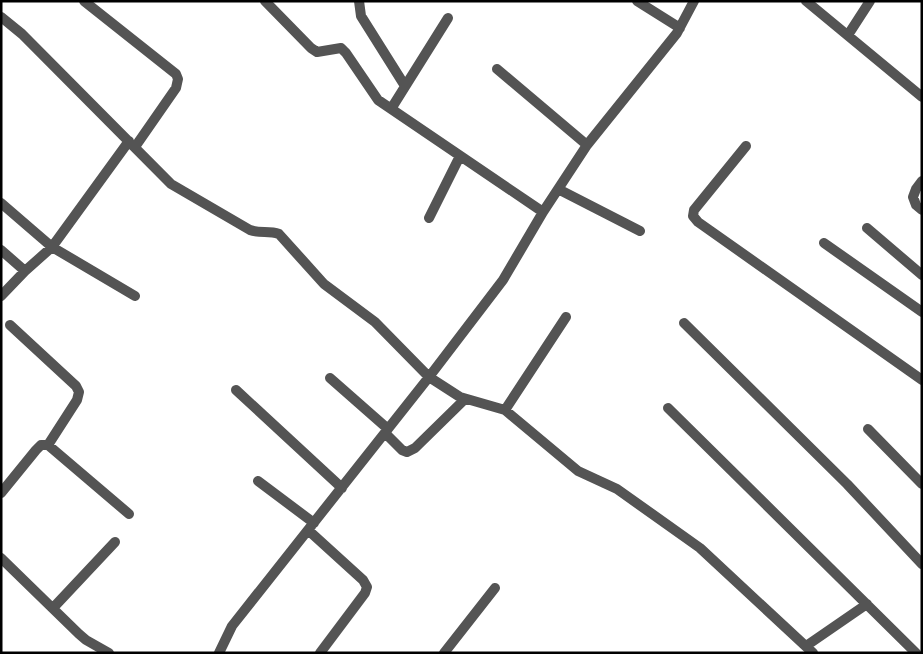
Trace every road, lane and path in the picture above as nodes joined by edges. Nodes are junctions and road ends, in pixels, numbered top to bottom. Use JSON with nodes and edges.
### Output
{"nodes":[{"id":1,"x":84,"y":1,"type":"edge"},
{"id":2,"x":264,"y":1,"type":"edge"},
{"id":3,"x":359,"y":1,"type":"edge"},
{"id":4,"x":637,"y":1,"type":"edge"},
{"id":5,"x":694,"y":1,"type":"edge"},
{"id":6,"x":806,"y":1,"type":"edge"},
{"id":7,"x":870,"y":1,"type":"edge"},
{"id":8,"x":1,"y":18,"type":"edge"},
{"id":9,"x":448,"y":18,"type":"dead end"},
{"id":10,"x":680,"y":28,"type":"junction"},
{"id":11,"x":848,"y":35,"type":"junction"},
{"id":12,"x":497,"y":69,"type":"dead end"},
{"id":13,"x":405,"y":86,"type":"junction"},
{"id":14,"x":922,"y":97,"type":"edge"},
{"id":15,"x":391,"y":109,"type":"junction"},
{"id":16,"x":132,"y":144,"type":"junction"},
{"id":17,"x":587,"y":145,"type":"junction"},
{"id":18,"x":746,"y":146,"type":"dead end"},
{"id":19,"x":460,"y":156,"type":"junction"},
{"id":20,"x":922,"y":181,"type":"edge"},
{"id":21,"x":558,"y":189,"type":"junction"},
{"id":22,"x":1,"y":203,"type":"edge"},
{"id":23,"x":922,"y":210,"type":"edge"},
{"id":24,"x":543,"y":212,"type":"junction"},
{"id":25,"x":429,"y":218,"type":"dead end"},
{"id":26,"x":867,"y":228,"type":"dead end"},
{"id":27,"x":640,"y":231,"type":"dead end"},
{"id":28,"x":824,"y":243,"type":"dead end"},
{"id":29,"x":52,"y":247,"type":"junction"},
{"id":30,"x":1,"y":250,"type":"edge"},
{"id":31,"x":24,"y":271,"type":"junction"},
{"id":32,"x":922,"y":275,"type":"edge"},
{"id":33,"x":1,"y":296,"type":"edge"},
{"id":34,"x":135,"y":296,"type":"dead end"},
{"id":35,"x":922,"y":312,"type":"edge"},
{"id":36,"x":566,"y":317,"type":"dead end"},
{"id":37,"x":684,"y":324,"type":"dead end"},
{"id":38,"x":10,"y":325,"type":"dead end"},
{"id":39,"x":429,"y":377,"type":"junction"},
{"id":40,"x":330,"y":378,"type":"dead end"},
{"id":41,"x":922,"y":380,"type":"edge"},
{"id":42,"x":236,"y":390,"type":"dead end"},
{"id":43,"x":465,"y":399,"type":"junction"},
{"id":44,"x":668,"y":408,"type":"dead end"},
{"id":45,"x":506,"y":410,"type":"junction"},
{"id":46,"x":868,"y":430,"type":"dead end"},
{"id":47,"x":387,"y":431,"type":"junction"},
{"id":48,"x":48,"y":445,"type":"junction"},
{"id":49,"x":258,"y":481,"type":"dead end"},
{"id":50,"x":922,"y":484,"type":"edge"},
{"id":51,"x":342,"y":488,"type":"junction"},
{"id":52,"x":1,"y":493,"type":"edge"},
{"id":53,"x":129,"y":514,"type":"dead end"},
{"id":54,"x":311,"y":526,"type":"junction"},
{"id":55,"x":114,"y":542,"type":"dead end"},
{"id":56,"x":1,"y":558,"type":"edge"},
{"id":57,"x":922,"y":564,"type":"edge"},
{"id":58,"x":495,"y":588,"type":"dead end"},
{"id":59,"x":867,"y":604,"type":"junction"},
{"id":60,"x":53,"y":608,"type":"junction"},
{"id":61,"x":810,"y":649,"type":"edge"},
{"id":62,"x":222,"y":652,"type":"edge"},
{"id":63,"x":109,"y":653,"type":"edge"},
{"id":64,"x":320,"y":653,"type":"edge"},
{"id":65,"x":444,"y":653,"type":"edge"},
{"id":66,"x":916,"y":653,"type":"edge"}],
"edges":[{"from":1,"to":16,"type":"street"},
{"from":2,"to":15,"type":"street"},
{"from":3,"to":13,"type":"street"},
{"from":4,"to":10,"type":"street"},
{"from":5,"to":10,"type":"street"},
{"from":6,"to":11,"type":"street"},
{"from":7,"to":11,"type":"street"},
{"from":8,"to":16,"type":"street"},
{"from":9,"to":13,"type":"street"},
{"from":10,"to":17,"type":"street"},
{"from":11,"to":14,"type":"street"},
{"from":12,"to":17,"type":"street"},
{"from":13,"to":15,"type":"street"},
{"from":15,"to":19,"type":"street"},
{"from":16,"to":29,"type":"street"},
{"from":16,"to":39,"type":"street"},
{"from":17,"to":21,"type":"street"},
{"from":18,"to":41,"type":"street"},
{"from":19,"to":24,"type":"street"},
{"from":19,"to":25,"type":"street"},
{"from":20,"to":23,"type":"street"},
{"from":21,"to":24,"type":"street"},
{"from":21,"to":27,"type":"street"},
{"from":22,"to":29,"type":"street"},
{"from":24,"to":39,"type":"street"},
{"from":26,"to":32,"type":"street"},
{"from":28,"to":35,"type":"street"},
{"from":29,"to":31,"type":"street"},
{"from":29,"to":34,"type":"street"},
{"from":30,"to":31,"type":"street"},
{"from":31,"to":33,"type":"street"},
{"from":36,"to":45,"type":"street"},
{"from":37,"to":57,"type":"street"},
{"from":38,"to":48,"type":"street"},
{"from":39,"to":43,"type":"street"},
{"from":39,"to":47,"type":"street"},
{"from":40,"to":47,"type":"street"},
{"from":42,"to":51,"type":"street"},
{"from":43,"to":45,"type":"street"},
{"from":43,"to":47,"type":"street"},
{"from":44,"to":59,"type":"street"},
{"from":45,"to":61,"type":"street"},
{"from":46,"to":50,"type":"street"},
{"from":47,"to":51,"type":"street"},
{"from":48,"to":52,"type":"street"},
{"from":48,"to":53,"type":"street"},
{"from":49,"to":54,"type":"street"},
{"from":51,"to":54,"type":"street"},
{"from":54,"to":62,"type":"street"},
{"from":54,"to":64,"type":"street"},
{"from":55,"to":60,"type":"street"},
{"from":56,"to":60,"type":"street"},
{"from":58,"to":65,"type":"street"},
{"from":59,"to":61,"type":"street"},
{"from":59,"to":66,"type":"street"},
{"from":60,"to":63,"type":"street"}]}
